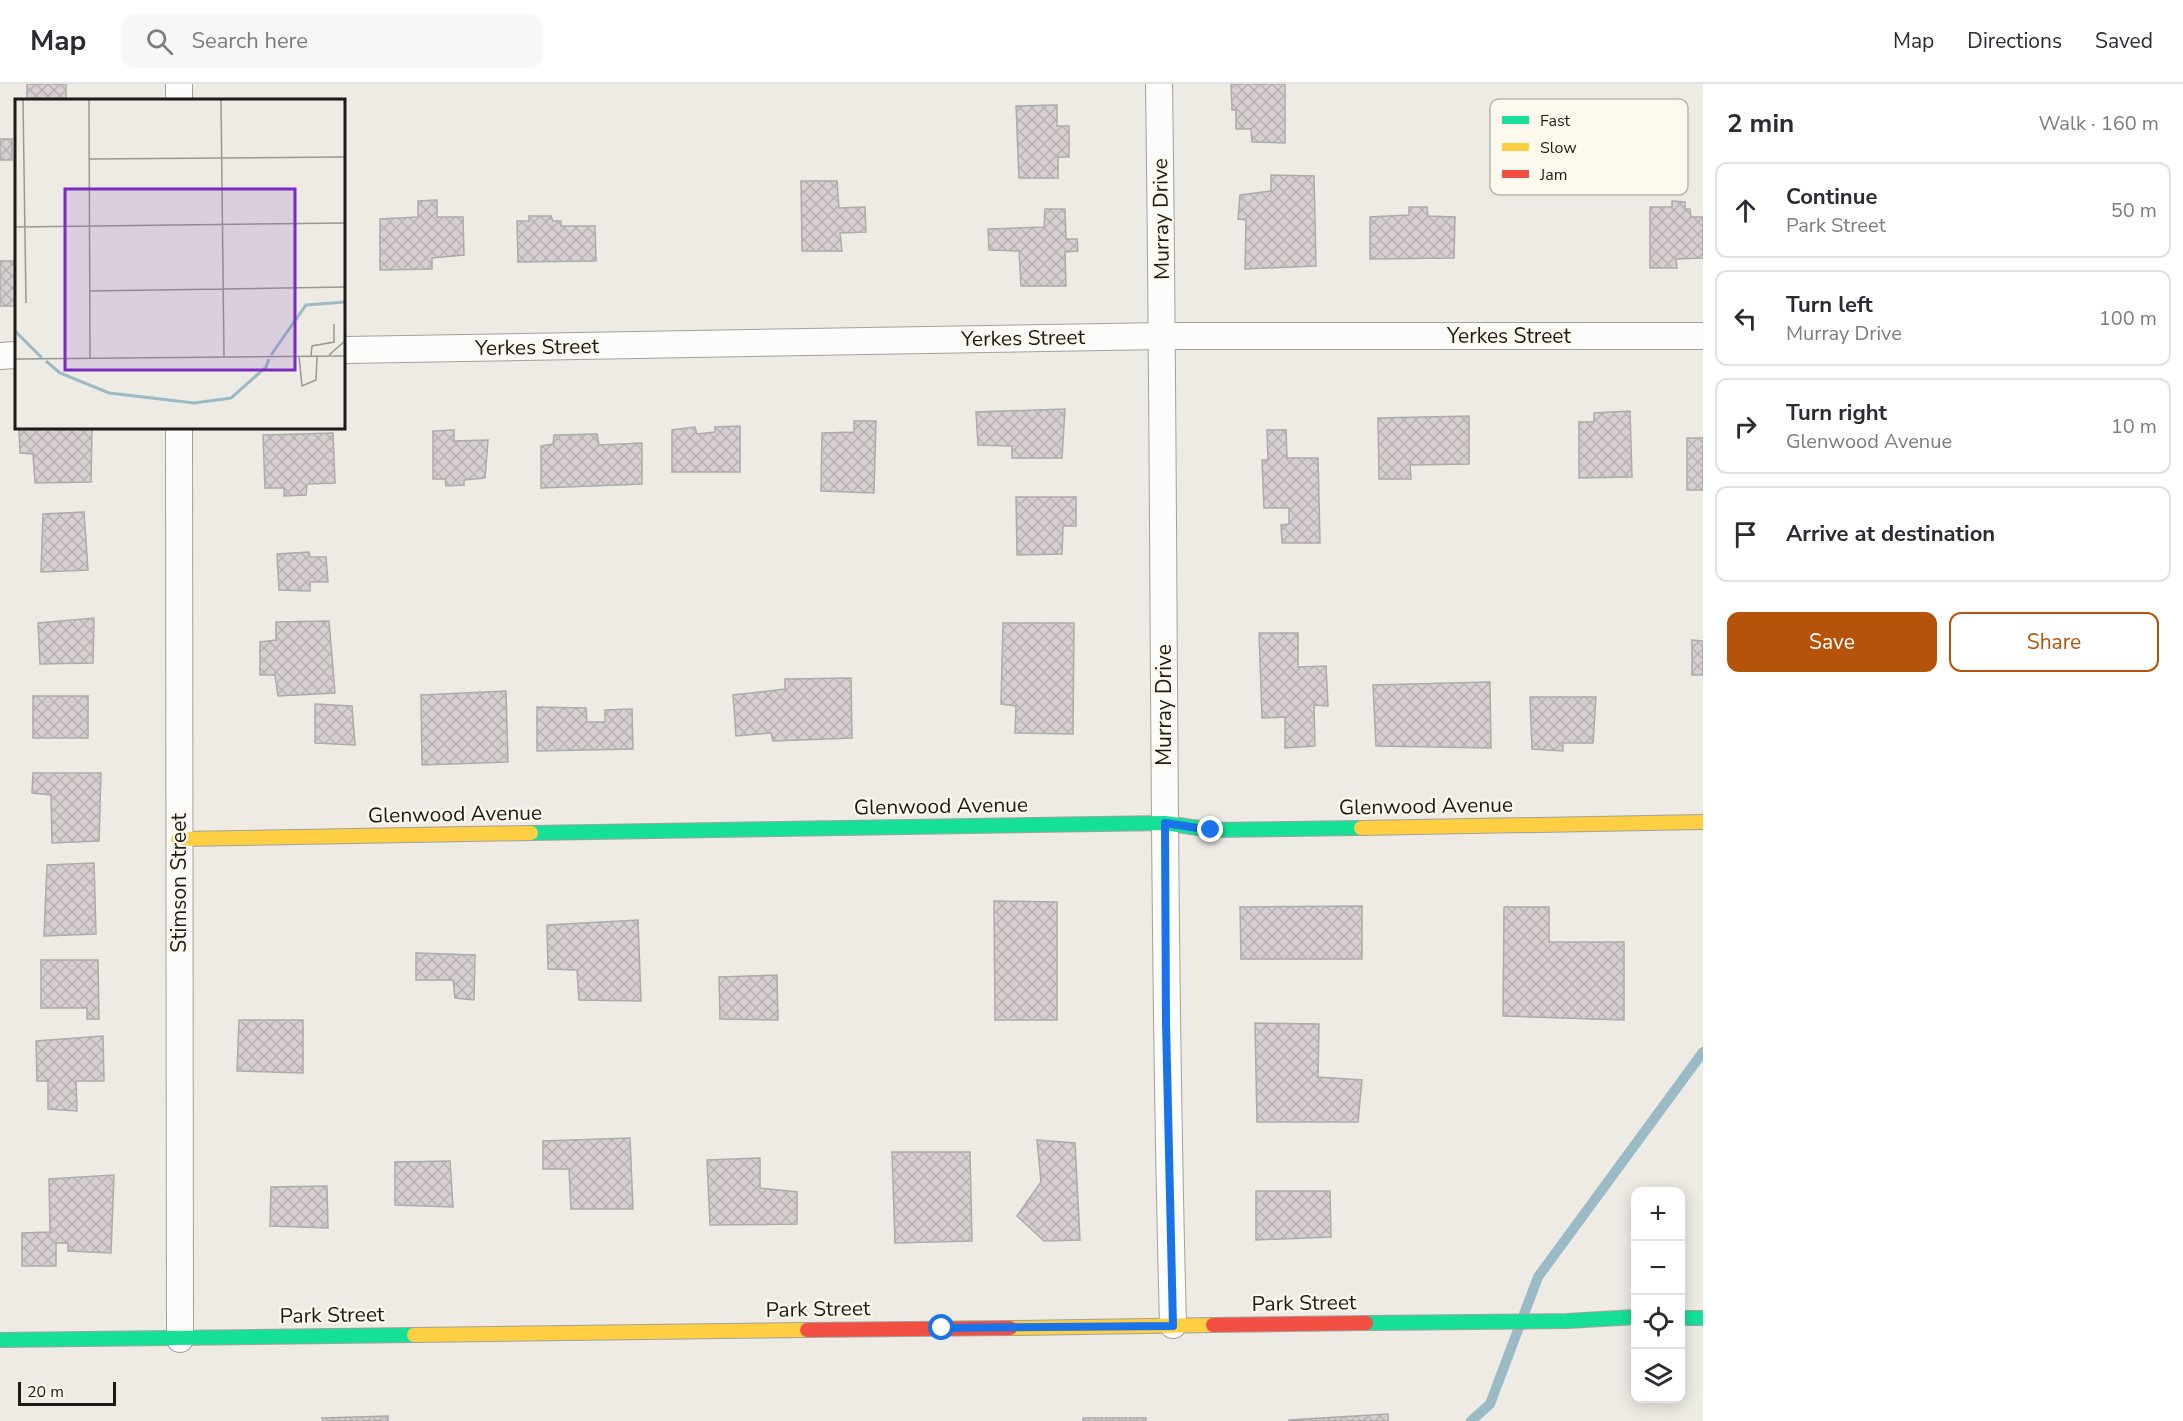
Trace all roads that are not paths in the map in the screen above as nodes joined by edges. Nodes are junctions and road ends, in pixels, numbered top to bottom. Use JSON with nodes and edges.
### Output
{"nodes":[{"id":1,"x":1159,"y":84,"type":"edge"},
{"id":2,"x":1163,"y":336,"type":"junction"},
{"id":3,"x":1703,"y":336,"type":"edge"},
{"id":4,"x":345,"y":350,"type":"edge"},
{"id":5,"x":15,"y":355,"type":"edge"},
{"id":6,"x":0,"y":356,"type":"edge"},
{"id":7,"x":179,"y":429,"type":"edge"},
{"id":8,"x":1703,"y":822,"type":"edge"},
{"id":9,"x":1165,"y":823,"type":"junction"},
{"id":10,"x":178,"y":839,"type":"junction"},
{"id":11,"x":1631,"y":1317,"type":"edge"},
{"id":12,"x":1685,"y":1318,"type":"edge"},
{"id":13,"x":1703,"y":1318,"type":"edge"},
{"id":14,"x":1173,"y":1326,"type":"junction"},
{"id":15,"x":180,"y":1338,"type":"junction"},
{"id":16,"x":0,"y":1340,"type":"edge"}],
"edges":[{"from":1,"to":2,"type":"street","name":"Murray Drive"},
{"from":2,"to":3,"type":"street","name":"Yerkes Street"},
{"from":2,"to":4,"type":"street","name":"Yerkes Street"},
{"from":2,"to":9,"type":"street","name":"Murray Drive"},
{"from":5,"to":6,"type":"street"},
{"from":7,"to":10,"type":"street","name":"Stimson Street"},
{"from":8,"to":9,"type":"street","name":"Glenwood Avenue"},
{"from":9,"to":10,"type":"street","name":"Glenwood Avenue"},
{"from":9,"to":14,"type":"street","name":"Murray Drive"},
{"from":10,"to":15,"type":"street","name":"Stimson Street"},
{"from":11,"to":14,"type":"street","name":"Park Street"},
{"from":12,"to":13,"type":"street"},
{"from":14,"to":15,"type":"street","name":"Park Street"},
{"from":15,"to":16,"type":"street","name":"Park Street"}]}
